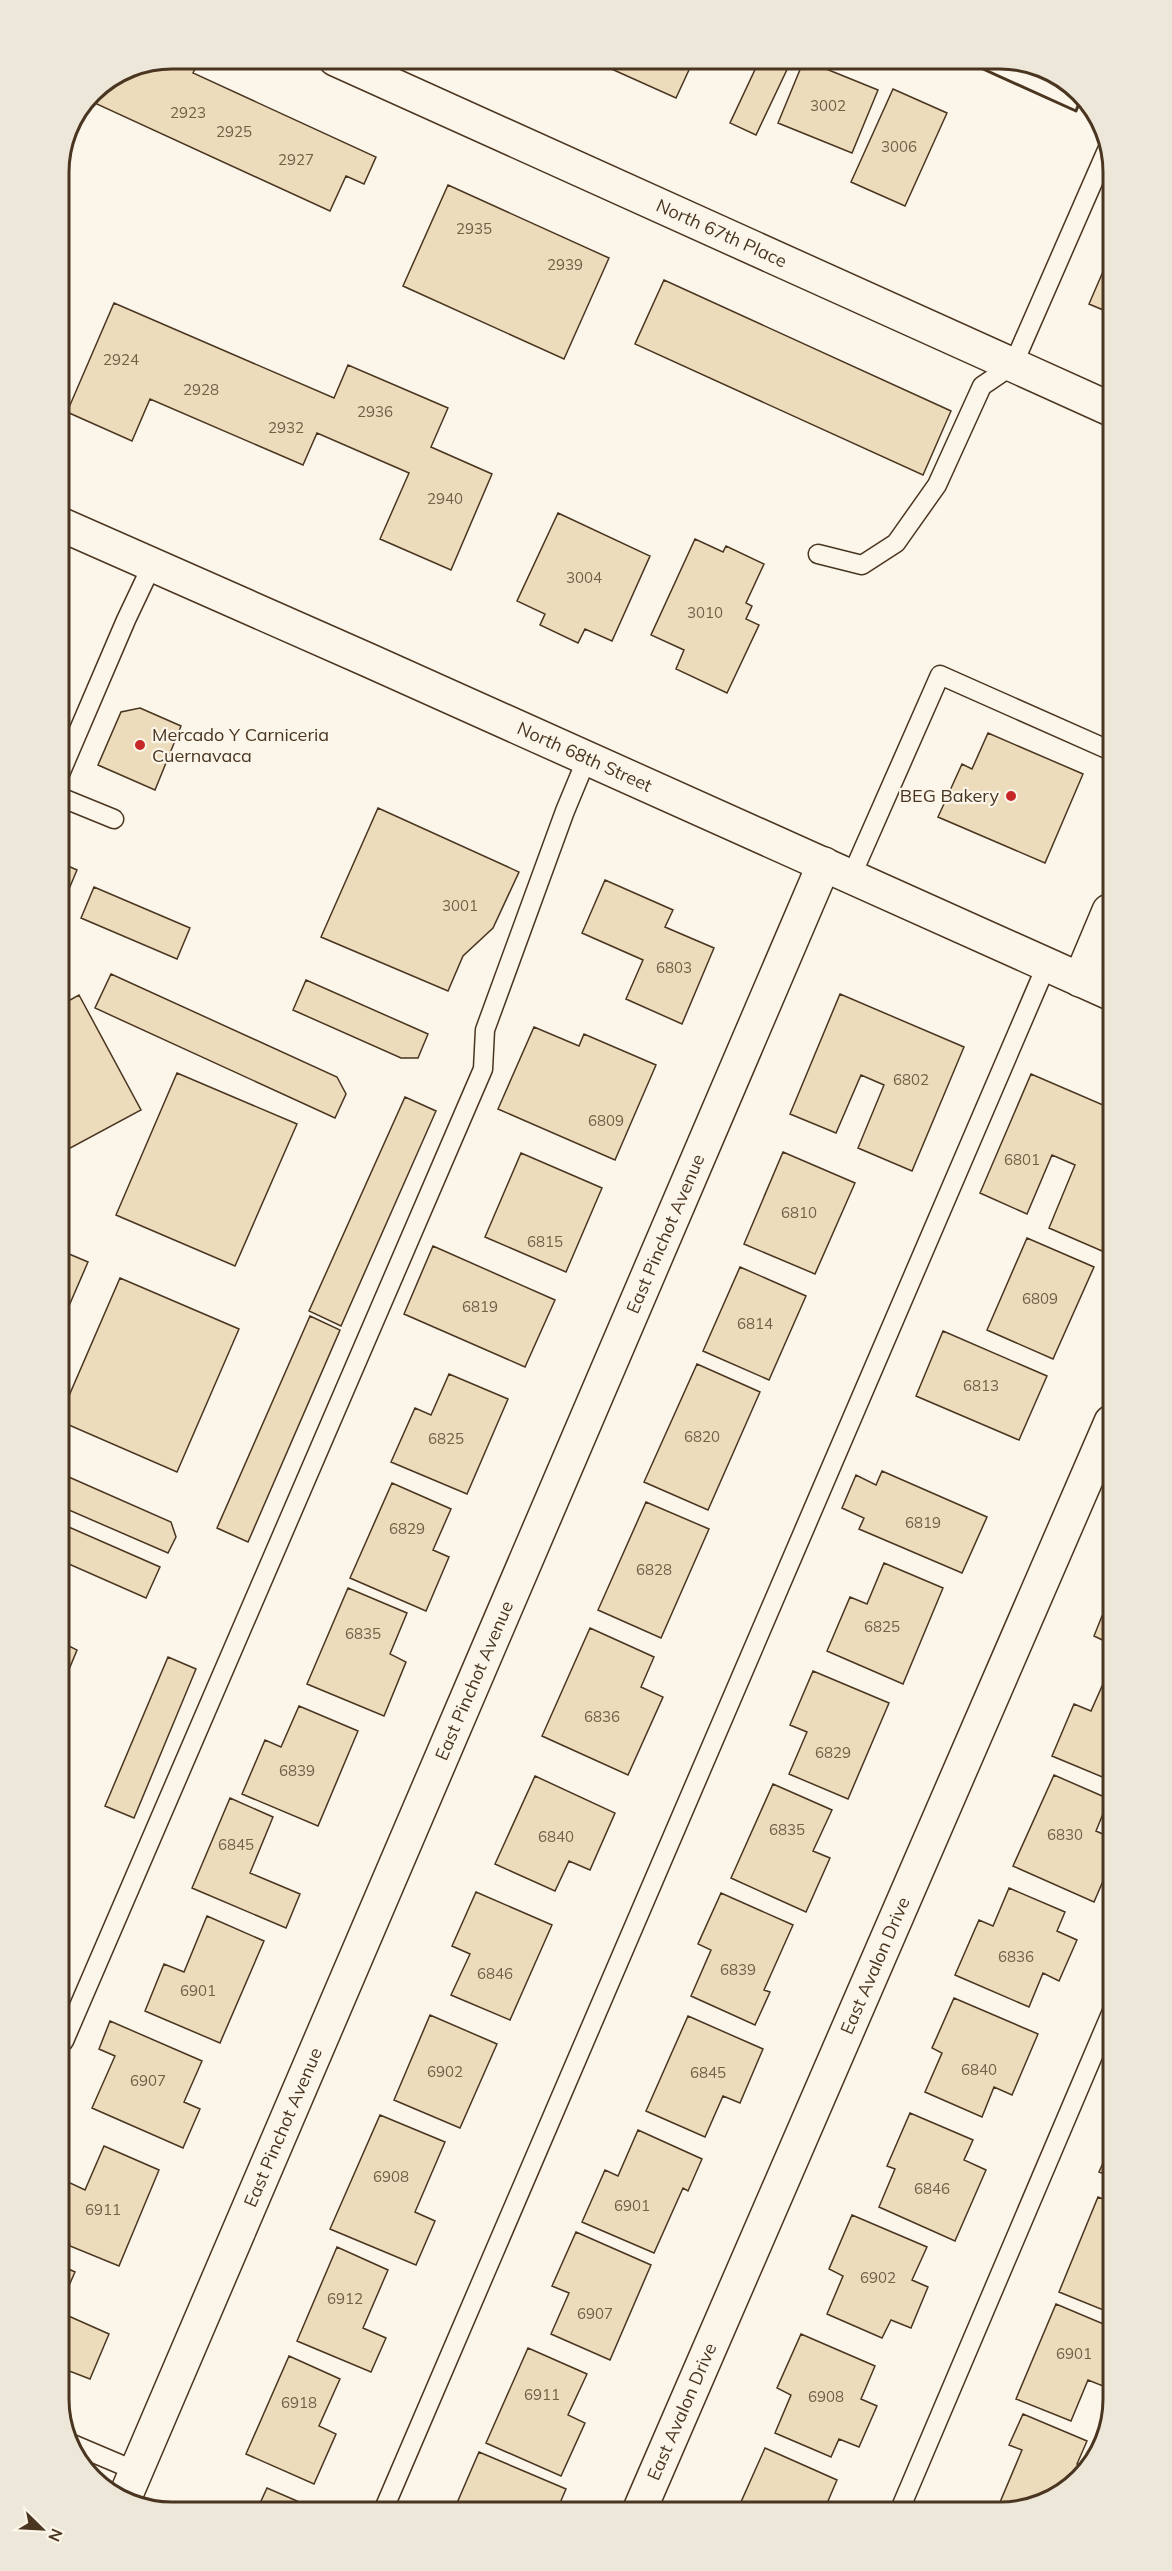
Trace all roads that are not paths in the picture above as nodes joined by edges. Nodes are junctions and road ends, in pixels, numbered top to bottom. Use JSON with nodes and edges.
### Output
{"nodes":[{"id":1,"x":359,"y":69,"type":"edge"},
{"id":2,"x":1102,"y":162,"type":"edge"},
{"id":3,"x":1013,"y":365,"type":"junction"},
{"id":4,"x":1103,"y":406,"type":"edge"},
{"id":5,"x":69,"y":528,"type":"edge"},
{"id":6,"x":818,"y":554,"type":"dead end"},
{"id":7,"x":152,"y":565,"type":"junction"},
{"id":8,"x":1103,"y":747,"type":"edge"},
{"id":9,"x":69,"y":753,"type":"edge"},
{"id":10,"x":588,"y":758,"type":"junction"},
{"id":11,"x":69,"y":801,"type":"edge"},
{"id":12,"x":114,"y":819,"type":"dead end"},
{"id":13,"x":838,"y":871,"type":"junction"},
{"id":14,"x":1103,"y":925,"type":"edge"},
{"id":15,"x":1047,"y":964,"type":"junction"},
{"id":16,"x":1080,"y":980,"type":"junction"},
{"id":17,"x":1103,"y":990,"type":"edge"},
{"id":18,"x":1103,"y":1440,"type":"edge"},
{"id":19,"x":69,"y":2029,"type":"edge"},
{"id":20,"x":1103,"y":2032,"type":"edge"},
{"id":21,"x":85,"y":2453,"type":"edge"},
{"id":22,"x":130,"y":2484,"type":"edge"},
{"id":23,"x":388,"y":2502,"type":"edge"},
{"id":24,"x":643,"y":2502,"type":"edge"},
{"id":25,"x":903,"y":2502,"type":"edge"}],
"edges":[{"from":1,"to":3,"type":"street","name":"North 67th Place"},
{"from":2,"to":3,"type":"lane"},
{"from":3,"to":4,"type":"street","name":"North 67th Place"},
{"from":3,"to":6,"type":"lane"},
{"from":5,"to":7,"type":"street","name":"North 68th Street"},
{"from":7,"to":9,"type":"lane"},
{"from":7,"to":10,"type":"street","name":"North 68th Street"},
{"from":8,"to":13,"type":"lane"},
{"from":10,"to":13,"type":"street","name":"North 68th Street"},
{"from":10,"to":19,"type":"lane"},
{"from":11,"to":12,"type":"lane"},
{"from":13,"to":15,"type":"street","name":"North 68th Street"},
{"from":13,"to":22,"type":"street","name":"East Pinchot Avenue"},
{"from":14,"to":16,"type":"street"},
{"from":15,"to":16,"type":"street","name":"North 68th Street"},
{"from":15,"to":23,"type":"lane"},
{"from":16,"to":17,"type":"street","name":"North 68th Street"},
{"from":18,"to":24,"type":"street","name":"East Avalon Drive"},
{"from":20,"to":25,"type":"lane"},
{"from":21,"to":22,"type":"lane"}]}
